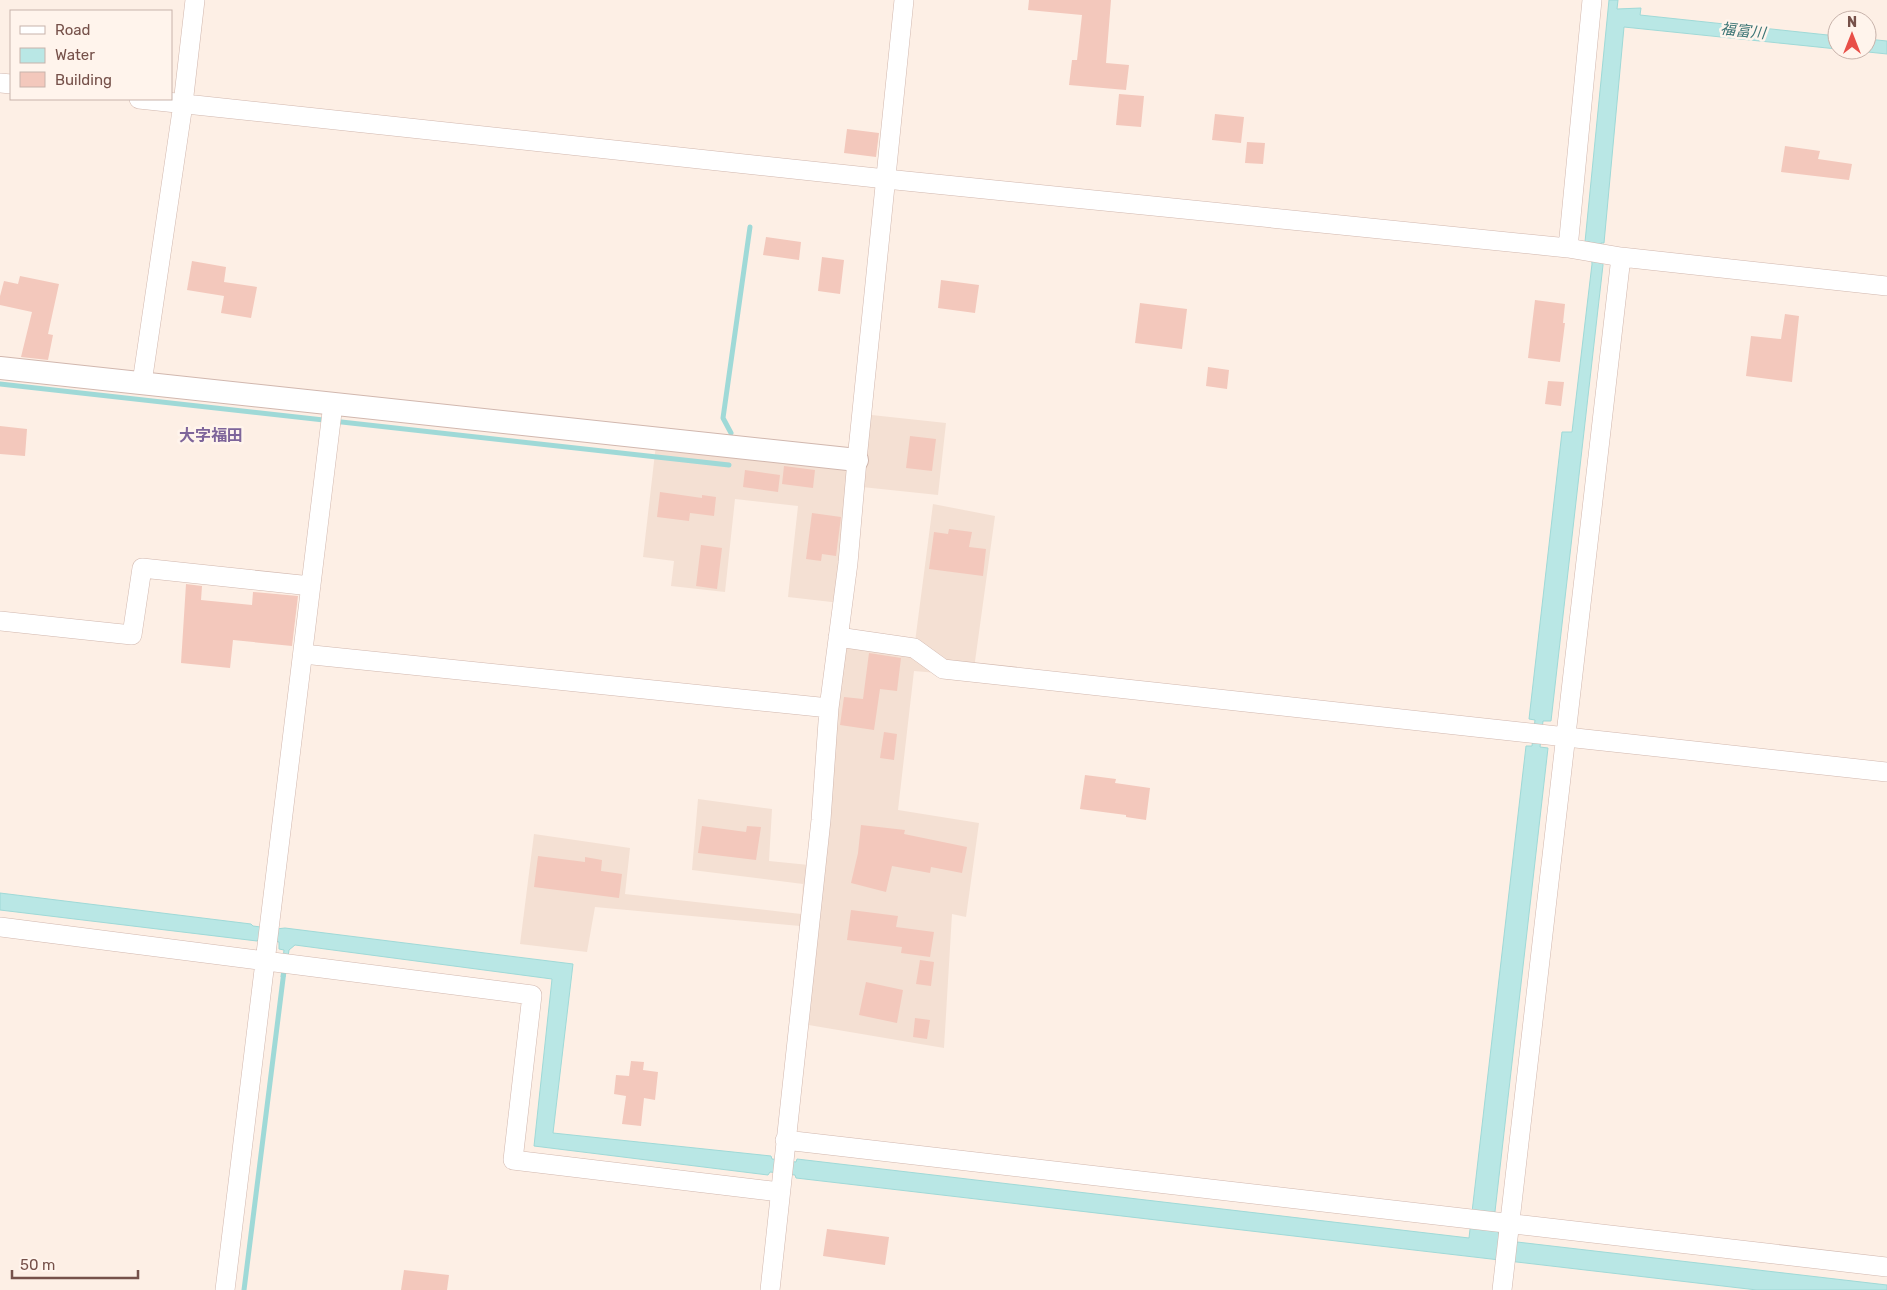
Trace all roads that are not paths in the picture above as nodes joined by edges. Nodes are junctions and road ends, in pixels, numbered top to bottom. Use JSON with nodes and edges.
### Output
{"nodes":[{"id":1,"x":195,"y":0,"type":"edge"},
{"id":2,"x":904,"y":0,"type":"edge"},
{"id":3,"x":1592,"y":0,"type":"edge"},
{"id":4,"x":148,"y":100,"type":"edge"},
{"id":5,"x":183,"y":104,"type":"junction"},
{"id":6,"x":886,"y":179,"type":"junction"},
{"id":7,"x":1577,"y":249,"type":"junction"},
{"id":8,"x":1613,"y":256,"type":"junction"},
{"id":9,"x":1887,"y":286,"type":"edge"},
{"id":10,"x":0,"y":368,"type":"edge"},
{"id":11,"x":142,"y":383,"type":"junction"},
{"id":12,"x":331,"y":416,"type":"junction"},
{"id":13,"x":857,"y":460,"type":"junction"},
{"id":14,"x":311,"y":586,"type":"junction"},
{"id":15,"x":0,"y":621,"type":"edge"},
{"id":16,"x":838,"y":637,"type":"junction"},
{"id":17,"x":303,"y":654,"type":"junction"},
{"id":18,"x":829,"y":708,"type":"junction"},
{"id":19,"x":1565,"y":736,"type":"junction"},
{"id":20,"x":1887,"y":772,"type":"edge"},
{"id":21,"x":0,"y":927,"type":"edge"},
{"id":22,"x":275,"y":958,"type":"junction"},
{"id":23,"x":785,"y":1148,"type":"junction"},
{"id":24,"x":781,"y":1185,"type":"junction"},
{"id":25,"x":1506,"y":1235,"type":"junction"},
{"id":26,"x":1887,"y":1267,"type":"edge"},
{"id":27,"x":226,"y":1290,"type":"edge"},
{"id":28,"x":770,"y":1290,"type":"edge"},
{"id":29,"x":1502,"y":1290,"type":"edge"}],
"edges":[{"from":1,"to":5,"type":"street"},
{"from":2,"to":6,"type":"street"},
{"from":3,"to":7,"type":"street"},
{"from":4,"to":5,"type":"street"},
{"from":5,"to":6,"type":"street"},
{"from":5,"to":11,"type":"street"},
{"from":6,"to":7,"type":"street"},
{"from":6,"to":13,"type":"street"},
{"from":7,"to":8,"type":"street"},
{"from":8,"to":9,"type":"street"},
{"from":8,"to":19,"type":"street"},
{"from":10,"to":11,"type":"street"},
{"from":11,"to":12,"type":"street"},
{"from":12,"to":13,"type":"street"},
{"from":12,"to":14,"type":"street"},
{"from":13,"to":16,"type":"street"},
{"from":14,"to":15,"type":"street"},
{"from":14,"to":17,"type":"street"},
{"from":16,"to":18,"type":"street"},
{"from":16,"to":19,"type":"street"},
{"from":17,"to":18,"type":"street"},
{"from":17,"to":22,"type":"street"},
{"from":18,"to":23,"type":"street"},
{"from":19,"to":20,"type":"street"},
{"from":19,"to":25,"type":"street"},
{"from":21,"to":22,"type":"street"},
{"from":22,"to":24,"type":"street"},
{"from":22,"to":27,"type":"street"},
{"from":23,"to":24,"type":"street"},
{"from":23,"to":25,"type":"street"},
{"from":24,"to":28,"type":"street"},
{"from":25,"to":26,"type":"street"},
{"from":25,"to":29,"type":"street"}]}
